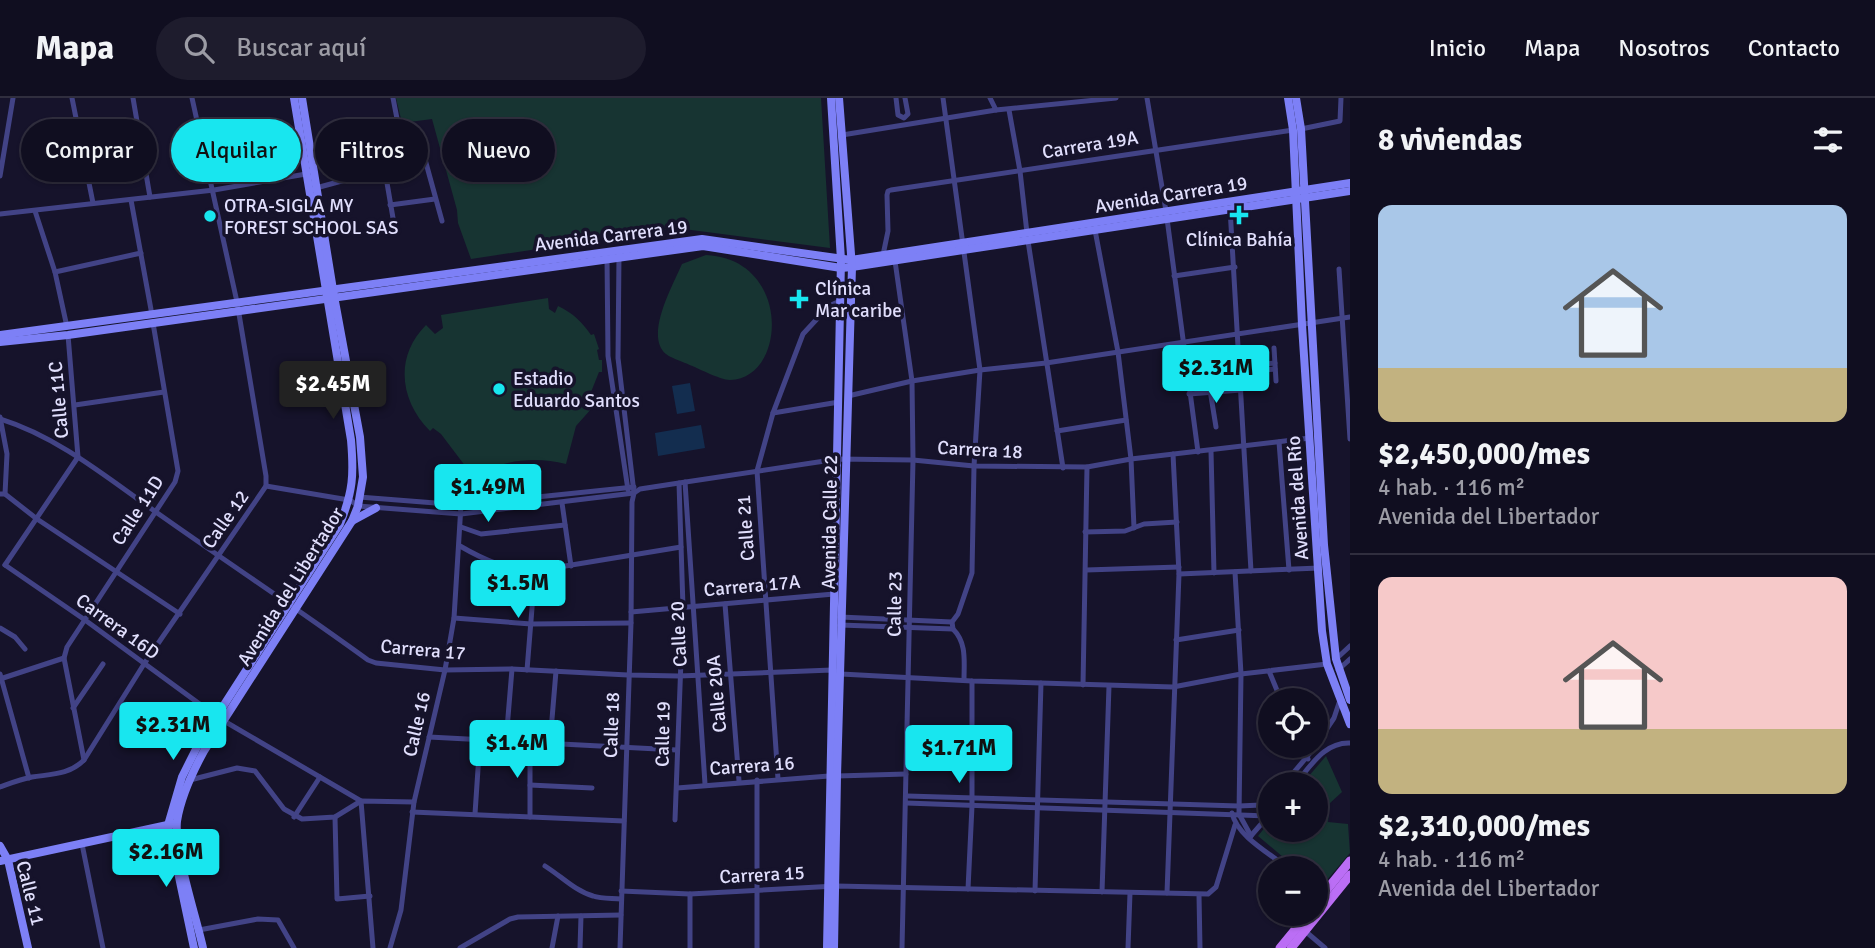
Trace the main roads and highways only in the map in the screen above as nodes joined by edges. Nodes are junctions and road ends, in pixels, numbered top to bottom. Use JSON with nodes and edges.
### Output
{"nodes":[{"id":1,"x":294,"y":98,"type":"edge"},
{"id":2,"x":302,"y":98,"type":"edge"},
{"id":3,"x":831,"y":98,"type":"edge"},
{"id":4,"x":839,"y":98,"type":"edge"},
{"id":5,"x":1288,"y":98,"type":"edge"},
{"id":6,"x":1296,"y":98,"type":"edge"},
{"id":7,"x":1297,"y":129,"type":"junction"},
{"id":8,"x":1350,"y":183,"type":"edge"},
{"id":9,"x":1350,"y":191,"type":"edge"},
{"id":10,"x":1299,"y":195,"type":"junction"},
{"id":11,"x":1166,"y":215,"type":"junction"},
{"id":12,"x":1027,"y":237,"type":"junction"},
{"id":13,"x":963,"y":247,"type":"junction"},
{"id":14,"x":841,"y":264,"type":"junction"},
{"id":15,"x":851,"y":264,"type":"junction"},
{"id":16,"x":329,"y":293,"type":"junction"},
{"id":17,"x":67,"y":331,"type":"junction"},
{"id":18,"x":0,"y":335,"type":"edge"},
{"id":19,"x":0,"y":342,"type":"edge"},
{"id":20,"x":842,"y":459,"type":"junction"},
{"id":21,"x":376,"y":508,"type":"road end"},
{"id":22,"x":352,"y":521,"type":"junction"},
{"id":23,"x":1322,"y":568,"type":"junction"},
{"id":24,"x":293,"y":606,"type":"junction"},
{"id":25,"x":838,"y":621,"type":"junction"},
{"id":26,"x":1345,"y":700,"type":"edge"},
{"id":27,"x":220,"y":718,"type":"junction"},
{"id":28,"x":1350,"y":724,"type":"edge"},
{"id":29,"x":833,"y":776,"type":"junction"},
{"id":30,"x":177,"y":823,"type":"junction"},
{"id":31,"x":168,"y":825,"type":"junction"},
{"id":32,"x":0,"y":846,"type":"edge"},
{"id":33,"x":4,"y":861,"type":"edge"},
{"id":34,"x":1350,"y":861,"type":"edge"},
{"id":35,"x":1350,"y":875,"type":"edge"},
{"id":36,"x":832,"y":887,"type":"junction"},
{"id":37,"x":1328,"y":889,"type":"edge"},
{"id":38,"x":1328,"y":892,"type":"edge"},
{"id":39,"x":1298,"y":926,"type":"edge"},
{"id":40,"x":1307,"y":926,"type":"edge"},
{"id":41,"x":28,"y":948,"type":"edge"},
{"id":42,"x":194,"y":948,"type":"edge"},
{"id":43,"x":203,"y":948,"type":"edge"},
{"id":44,"x":827,"y":948,"type":"edge"},
{"id":45,"x":834,"y":948,"type":"edge"},
{"id":46,"x":1280,"y":948,"type":"edge"},
{"id":47,"x":1291,"y":948,"type":"edge"}],
"edges":[{"from":1,"to":16,"type":"main road","name":"Avenida del Libertador"},
{"from":2,"to":16,"type":"main road","name":"Avenida del Libertador"},
{"from":3,"to":14,"type":"main road","name":"Avenida Calle 22"},
{"from":4,"to":15,"type":"main road","name":"Avenida Calle 22"},
{"from":5,"to":7,"type":"main road","name":"Avenida del Río"},
{"from":6,"to":7,"type":"main road","name":"Avenida del Río"},
{"from":7,"to":10,"type":"main road","name":"Avenida del Río"},
{"from":8,"to":10,"type":"main road","name":"Avenida Carrera 19"},
{"from":9,"to":10,"type":"main road","name":"Avenida Carrera 19"},
{"from":10,"to":11,"type":"main road","name":"Avenida Carrera 19"},
{"from":10,"to":11,"type":"main road","name":"Avenida Carrera 19"},
{"from":10,"to":23,"type":"main road","name":"Avenida del Río"},
{"from":11,"to":12,"type":"main road","name":"Avenida Carrera 19"},
{"from":11,"to":12,"type":"main road","name":"Avenida Carrera 19"},
{"from":12,"to":13,"type":"main road","name":"Avenida Carrera 19"},
{"from":13,"to":15,"type":"main road","name":"Avenida Carrera 19"},
{"from":13,"to":15,"type":"main road","name":"Avenida Carrera 19"},
{"from":14,"to":15,"type":"main road","name":"Avenida Carrera 19"},
{"from":14,"to":16,"type":"main road","name":"Avenida Carrera 19"},
{"from":14,"to":20,"type":"main road","name":"Avenida Calle 22"},
{"from":15,"to":20,"type":"main road","name":"Avenida Calle 22"},
{"from":16,"to":17,"type":"main road","name":"Avenida Carrera 19"},
{"from":16,"to":22,"type":"main road","name":"Avenida del Libertador"},
{"from":16,"to":24,"type":"main road","name":"Avenida del Libertador"},
{"from":17,"to":18,"type":"main road","name":"Avenida Carrera 19"},
{"from":17,"to":19,"type":"main road","name":"Avenida Carrera 19"},
{"from":20,"to":25,"type":"main road","name":"Avenida Calle 22"},
{"from":20,"to":25,"type":"main road","name":"Avenida Calle 22"},
{"from":21,"to":22,"type":"main road"},
{"from":22,"to":24,"type":"main road","name":"Avenida del Libertador"},
{"from":23,"to":26,"type":"main road","name":"Avenida del Río"},
{"from":23,"to":26,"type":"main road","name":"Avenida del Río"},
{"from":24,"to":27,"type":"main road","name":"Avenida del Libertador"},
{"from":25,"to":29,"type":"main road","name":"Avenida Calle 22"},
{"from":25,"to":29,"type":"main road","name":"Avenida Calle 22"},
{"from":26,"to":28,"type":"main road","name":"Avenida del Río"},
{"from":27,"to":30,"type":"main road","name":"Avenida del Libertador"},
{"from":27,"to":31,"type":"main road","name":"Avenida del Libertador"},
{"from":29,"to":36,"type":"main road","name":"Avenida Calle 22"},
{"from":30,"to":31,"type":"main road"},
{"from":30,"to":43,"type":"main road","name":"Avenida del Libertador"},
{"from":31,"to":33,"type":"main road"},
{"from":31,"to":42,"type":"main road","name":"Avenida del Libertador"},
{"from":32,"to":33,"type":"main road","name":"Calle 11"},
{"from":33,"to":41,"type":"main road","name":"Calle 11"},
{"from":34,"to":37,"type":"main road"},
{"from":35,"to":38,"type":"main road"},
{"from":36,"to":44,"type":"main road","name":"Avenida Calle 22"},
{"from":36,"to":45,"type":"main road","name":"Avenida Calle 22"},
{"from":39,"to":46,"type":"main road"},
{"from":40,"to":47,"type":"main road"}]}
